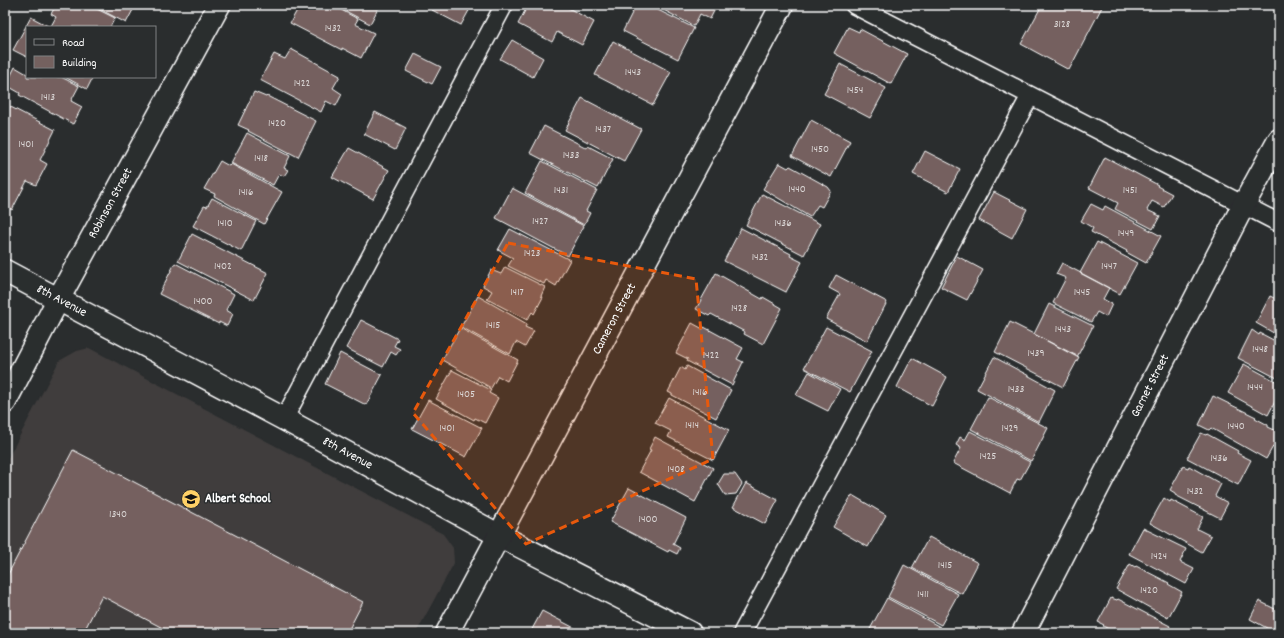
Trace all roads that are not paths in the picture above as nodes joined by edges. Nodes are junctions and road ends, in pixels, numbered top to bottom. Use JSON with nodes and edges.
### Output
{"nodes":[{"id":1,"x":219,"y":5,"type":"edge"},
{"id":2,"x":504,"y":5,"type":"edge"},
{"id":3,"x":782,"y":5,"type":"edge"},
{"id":4,"x":854,"y":5,"type":"edge"},
{"id":5,"x":1030,"y":96,"type":"junction"},
{"id":6,"x":1279,"y":140,"type":"edge"},
{"id":7,"x":1244,"y":204,"type":"junction"},
{"id":8,"x":1279,"y":223,"type":"edge"},
{"id":9,"x":5,"y":271,"type":"edge"},
{"id":10,"x":59,"y":298,"type":"junction"},
{"id":11,"x":5,"y":402,"type":"edge"},
{"id":12,"x":284,"y":418,"type":"junction"},
{"id":13,"x":500,"y":536,"type":"junction"},
{"id":14,"x":447,"y":633,"type":"edge"},
{"id":15,"x":690,"y":633,"type":"edge"},
{"id":16,"x":742,"y":633,"type":"edge"},
{"id":17,"x":1023,"y":633,"type":"edge"}],
"edges":[{"from":1,"to":10,"type":"street","name":"Robinson Street"},
{"from":2,"to":12,"type":"lane"},
{"from":3,"to":13,"type":"street","name":"Cameron Street"},
{"from":4,"to":5,"type":"lane"},
{"from":5,"to":7,"type":"lane"},
{"from":5,"to":16,"type":"lane"},
{"from":6,"to":7,"type":"street","name":"Garnet Street"},
{"from":7,"to":8,"type":"lane"},
{"from":7,"to":17,"type":"street","name":"Garnet Street"},
{"from":9,"to":10,"type":"street","name":"8th Avenue"},
{"from":10,"to":11,"type":"street","name":"Robinson Street"},
{"from":10,"to":12,"type":"street","name":"8th Avenue"},
{"from":12,"to":13,"type":"street","name":"8th Avenue"},
{"from":13,"to":14,"type":"street","name":"Cameron Street"},
{"from":13,"to":15,"type":"street","name":"8th Avenue"}]}
